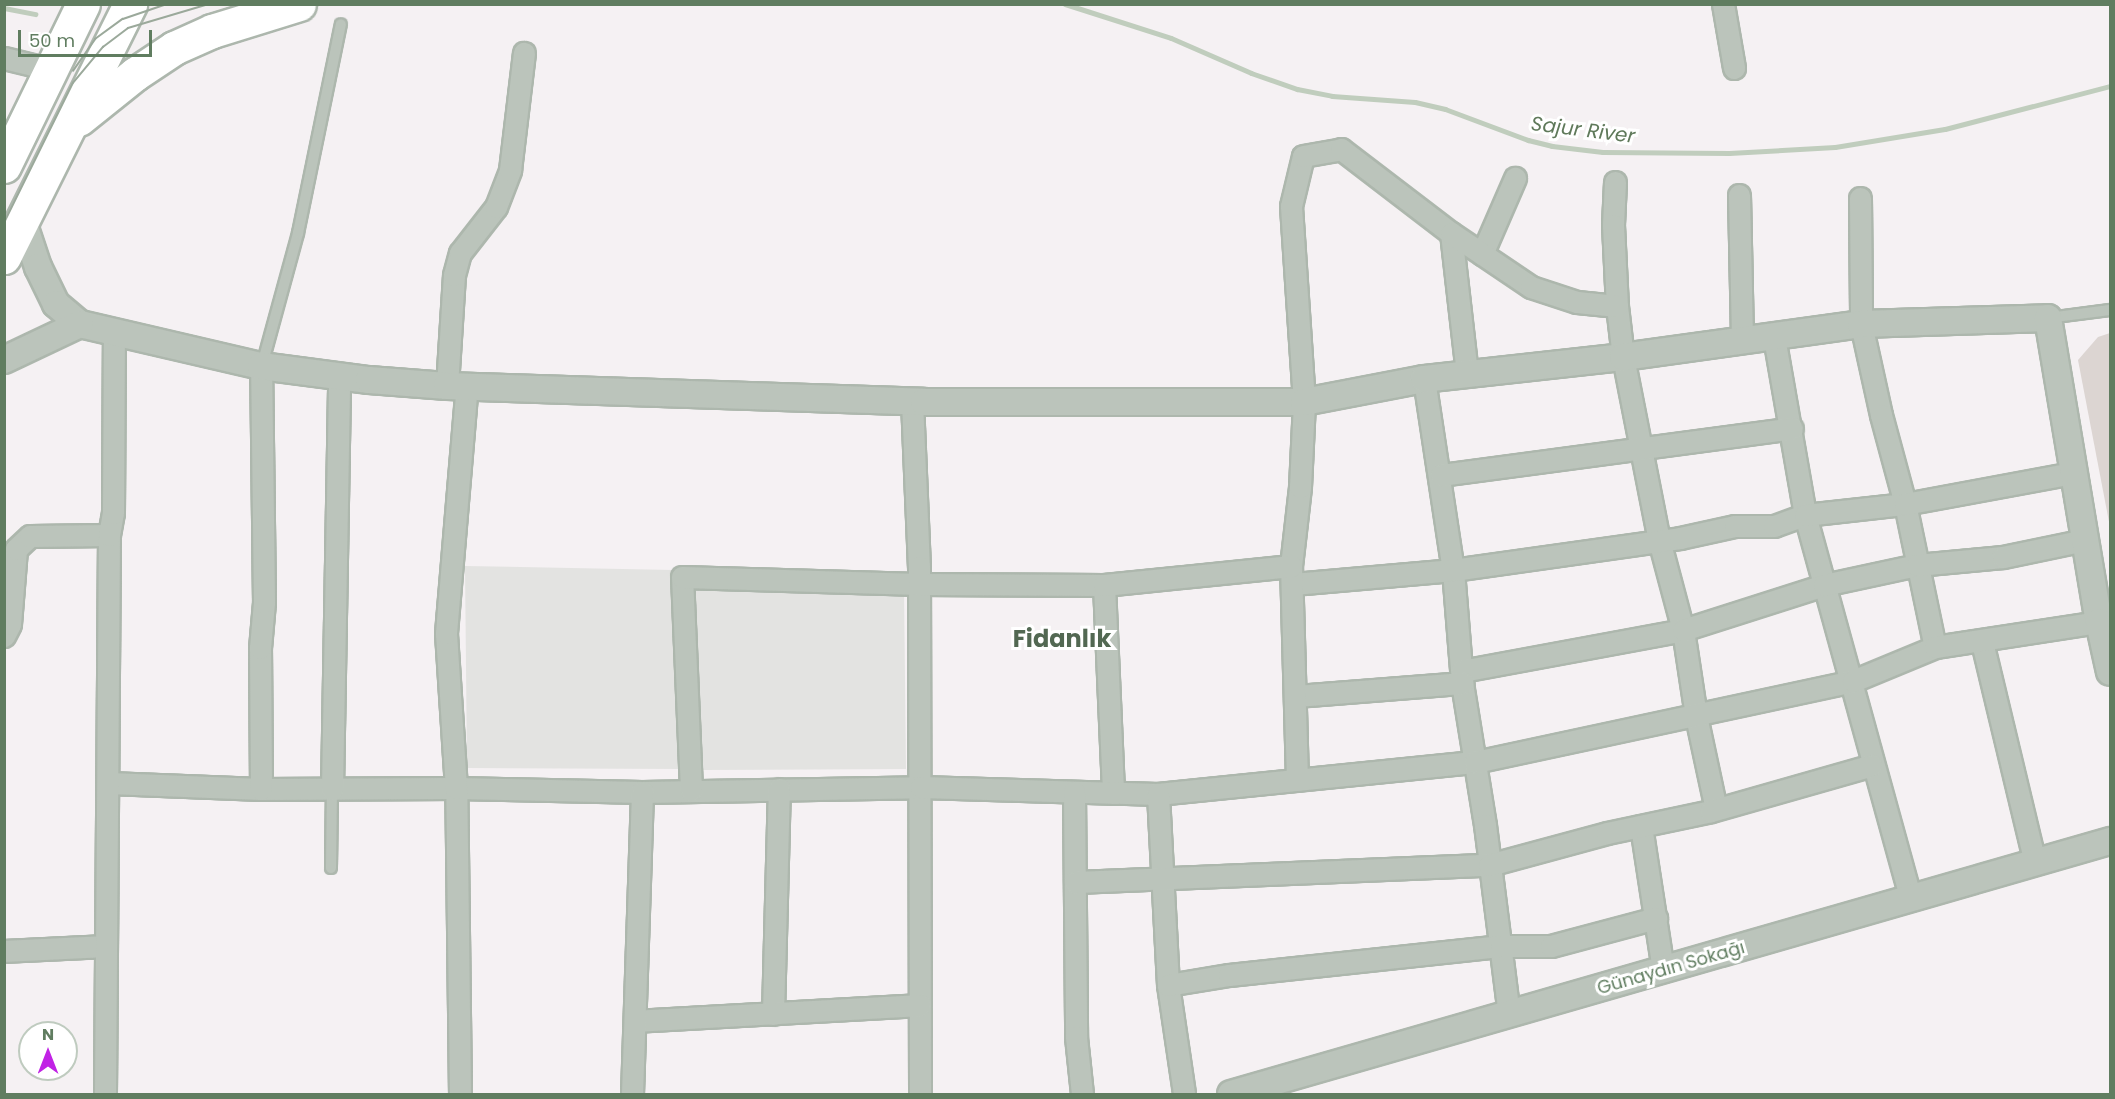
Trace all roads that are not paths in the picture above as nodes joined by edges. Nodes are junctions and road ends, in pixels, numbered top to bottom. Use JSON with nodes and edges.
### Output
{"nodes":[{"id":1,"x":83,"y":4,"type":"edge"},
{"id":2,"x":130,"y":4,"type":"edge"},
{"id":3,"x":299,"y":4,"type":"edge"},
{"id":4,"x":1724,"y":4,"type":"edge"},
{"id":5,"x":341,"y":24,"type":"dead end"},
{"id":6,"x":524,"y":53,"type":"dead end"},
{"id":7,"x":4,"y":58,"type":"edge"},
{"id":8,"x":1734,"y":68,"type":"dead end"},
{"id":9,"x":53,"y":70,"type":"junction"},
{"id":10,"x":68,"y":128,"type":"junction"},
{"id":11,"x":4,"y":166,"type":"edge"},
{"id":12,"x":1515,"y":178,"type":"dead end"},
{"id":13,"x":1615,"y":182,"type":"dead end"},
{"id":14,"x":1739,"y":195,"type":"dead end"},
{"id":15,"x":1860,"y":198,"type":"dead end"},
{"id":16,"x":22,"y":219,"type":"junction"},
{"id":17,"x":1451,"y":233,"type":"junction"},
{"id":18,"x":1482,"y":254,"type":"junction"},
{"id":19,"x":4,"y":257,"type":"edge"},
{"id":20,"x":1617,"y":306,"type":"junction"},
{"id":21,"x":2110,"y":310,"type":"edge"},
{"id":22,"x":2048,"y":318,"type":"junction"},
{"id":23,"x":80,"y":324,"type":"junction"},
{"id":24,"x":1862,"y":324,"type":"junction"},
{"id":25,"x":114,"y":331,"type":"junction"},
{"id":26,"x":1774,"y":337,"type":"junction"},
{"id":27,"x":1742,"y":341,"type":"junction"},
{"id":28,"x":1623,"y":357,"type":"junction"},
{"id":29,"x":4,"y":360,"type":"edge"},
{"id":30,"x":261,"y":366,"type":"junction"},
{"id":31,"x":1467,"y":374,"type":"junction"},
{"id":32,"x":339,"y":376,"type":"junction"},
{"id":33,"x":1424,"y":379,"type":"junction"},
{"id":34,"x":457,"y":385,"type":"junction"},
{"id":35,"x":912,"y":401,"type":"junction"},
{"id":36,"x":1304,"y":402,"type":"junction"},
{"id":37,"x":1792,"y":428,"type":"junction"},
{"id":38,"x":1640,"y":448,"type":"junction"},
{"id":39,"x":2073,"y":473,"type":"junction"},
{"id":40,"x":1440,"y":475,"type":"junction"},
{"id":41,"x":1905,"y":504,"type":"junction"},
{"id":42,"x":1805,"y":515,"type":"junction"},
{"id":43,"x":109,"y":535,"type":"junction"},
{"id":44,"x":1659,"y":540,"type":"junction"},
{"id":45,"x":2085,"y":540,"type":"junction"},
{"id":46,"x":1917,"y":565,"type":"junction"},
{"id":47,"x":1453,"y":570,"type":"junction"},
{"id":48,"x":1292,"y":575,"type":"junction"},
{"id":49,"x":919,"y":584,"type":"junction"},
{"id":50,"x":1104,"y":585,"type":"junction"},
{"id":51,"x":1824,"y":585,"type":"junction"},
{"id":52,"x":2099,"y":622,"type":"junction"},
{"id":53,"x":1683,"y":630,"type":"junction"},
{"id":54,"x":4,"y":636,"type":"edge"},
{"id":55,"x":1982,"y":642,"type":"junction"},
{"id":56,"x":1935,"y":647,"type":"junction"},
{"id":57,"x":2110,"y":672,"type":"edge"},
{"id":58,"x":1462,"y":677,"type":"junction"},
{"id":59,"x":1853,"y":681,"type":"junction"},
{"id":60,"x":1297,"y":696,"type":"junction"},
{"id":61,"x":1696,"y":716,"type":"junction"},
{"id":62,"x":1475,"y":762,"type":"junction"},
{"id":63,"x":1872,"y":765,"type":"junction"},
{"id":64,"x":1297,"y":780,"type":"junction"},
{"id":65,"x":109,"y":783,"type":"junction"},
{"id":66,"x":921,"y":787,"type":"junction"},
{"id":67,"x":456,"y":788,"type":"junction"},
{"id":68,"x":261,"y":789,"type":"junction"},
{"id":69,"x":332,"y":789,"type":"junction"},
{"id":70,"x":779,"y":789,"type":"junction"},
{"id":71,"x":691,"y":790,"type":"junction"},
{"id":72,"x":642,"y":792,"type":"junction"},
{"id":73,"x":1074,"y":792,"type":"junction"},
{"id":74,"x":1113,"y":793,"type":"junction"},
{"id":75,"x":1158,"y":794,"type":"junction"},
{"id":76,"x":1716,"y":809,"type":"junction"},
{"id":77,"x":1641,"y":826,"type":"junction"},
{"id":78,"x":2110,"y":841,"type":"edge"},
{"id":79,"x":2035,"y":863,"type":"junction"},
{"id":80,"x":1489,"y":865,"type":"junction"},
{"id":81,"x":331,"y":868,"type":"dead end"},
{"id":82,"x":1162,"y":879,"type":"junction"},
{"id":83,"x":1075,"y":882,"type":"junction"},
{"id":84,"x":1911,"y":899,"type":"junction"},
{"id":85,"x":1656,"y":918,"type":"junction"},
{"id":86,"x":106,"y":946,"type":"junction"},
{"id":87,"x":1501,"y":946,"type":"junction"},
{"id":88,"x":4,"y":951,"type":"edge"},
{"id":89,"x":1664,"y":970,"type":"junction"},
{"id":90,"x":1168,"y":985,"type":"junction"},
{"id":91,"x":920,"y":1005,"type":"junction"},
{"id":92,"x":773,"y":1014,"type":"junction"},
{"id":93,"x":1509,"y":1014,"type":"junction"},
{"id":94,"x":635,"y":1021,"type":"junction"},
{"id":95,"x":105,"y":1095,"type":"edge"},
{"id":96,"x":460,"y":1095,"type":"edge"},
{"id":97,"x":632,"y":1095,"type":"edge"},
{"id":98,"x":920,"y":1095,"type":"edge"},
{"id":99,"x":1082,"y":1095,"type":"edge"},
{"id":100,"x":1184,"y":1095,"type":"edge"},
{"id":101,"x":1231,"y":1095,"type":"edge"}],
"edges":[{"from":1,"to":9,"type":"main road"},
{"from":2,"to":10,"type":"main road"},
{"from":3,"to":10,"type":"main road"},
{"from":4,"to":8,"type":"street"},
{"from":5,"to":30,"type":"lane"},
{"from":6,"to":34,"type":"street"},
{"from":7,"to":9,"type":"street"},
{"from":9,"to":11,"type":"main road"},
{"from":10,"to":16,"type":"main road"},
{"from":12,"to":18,"type":"street"},
{"from":13,"to":20,"type":"street"},
{"from":14,"to":27,"type":"street"},
{"from":15,"to":24,"type":"street"},
{"from":16,"to":19,"type":"main road"},
{"from":16,"to":23,"type":"street"},
{"from":17,"to":18,"type":"street"},
{"from":17,"to":31,"type":"street"},
{"from":17,"to":36,"type":"street"},
{"from":18,"to":20,"type":"street"},
{"from":20,"to":28,"type":"street"},
{"from":21,"to":22,"type":"lane"},
{"from":22,"to":24,"type":"street"},
{"from":22,"to":39,"type":"street"},
{"from":23,"to":25,"type":"street"},
{"from":23,"to":29,"type":"street"},
{"from":24,"to":26,"type":"street"},
{"from":24,"to":41,"type":"street"},
{"from":25,"to":30,"type":"street"},
{"from":25,"to":43,"type":"street"},
{"from":26,"to":27,"type":"street"},
{"from":26,"to":37,"type":"street"},
{"from":27,"to":28,"type":"street"},
{"from":28,"to":31,"type":"street"},
{"from":28,"to":38,"type":"street"},
{"from":30,"to":32,"type":"street"},
{"from":30,"to":68,"type":"street"},
{"from":31,"to":33,"type":"street"},
{"from":32,"to":34,"type":"street"},
{"from":32,"to":69,"type":"street"},
{"from":33,"to":36,"type":"street"},
{"from":33,"to":40,"type":"street"},
{"from":34,"to":35,"type":"street"},
{"from":34,"to":67,"type":"street"},
{"from":35,"to":36,"type":"street"},
{"from":35,"to":49,"type":"street"},
{"from":36,"to":48,"type":"street"},
{"from":37,"to":38,"type":"street"},
{"from":37,"to":42,"type":"street"},
{"from":38,"to":40,"type":"street"},
{"from":38,"to":44,"type":"street"},
{"from":39,"to":41,"type":"street"},
{"from":39,"to":45,"type":"street"},
{"from":40,"to":47,"type":"street"},
{"from":41,"to":42,"type":"street"},
{"from":41,"to":46,"type":"street"},
{"from":42,"to":44,"type":"street"},
{"from":42,"to":51,"type":"street"},
{"from":43,"to":54,"type":"street"},
{"from":43,"to":65,"type":"street"},
{"from":44,"to":47,"type":"street"},
{"from":44,"to":53,"type":"street"},
{"from":45,"to":46,"type":"street"},
{"from":45,"to":52,"type":"street"},
{"from":46,"to":51,"type":"street"},
{"from":46,"to":56,"type":"street"},
{"from":47,"to":48,"type":"street"},
{"from":47,"to":58,"type":"street"},
{"from":48,"to":50,"type":"street"},
{"from":48,"to":60,"type":"street"},
{"from":49,"to":50,"type":"street"},
{"from":49,"to":66,"type":"street"},
{"from":49,"to":71,"type":"street"},
{"from":50,"to":74,"type":"street"},
{"from":51,"to":53,"type":"street"},
{"from":51,"to":59,"type":"street"},
{"from":52,"to":55,"type":"street"},
{"from":52,"to":57,"type":"street"},
{"from":53,"to":58,"type":"street"},
{"from":53,"to":61,"type":"street"},
{"from":55,"to":56,"type":"street"},
{"from":55,"to":79,"type":"street"},
{"from":56,"to":59,"type":"street"},
{"from":58,"to":60,"type":"street"},
{"from":58,"to":62,"type":"street"},
{"from":59,"to":61,"type":"street"},
{"from":59,"to":63,"type":"street"},
{"from":60,"to":64,"type":"street"},
{"from":61,"to":62,"type":"street"},
{"from":61,"to":76,"type":"street"},
{"from":62,"to":64,"type":"street"},
{"from":62,"to":80,"type":"street"},
{"from":63,"to":76,"type":"street"},
{"from":63,"to":84,"type":"street"},
{"from":64,"to":75,"type":"street"},
{"from":65,"to":68,"type":"street"},
{"from":65,"to":86,"type":"street"},
{"from":66,"to":70,"type":"street"},
{"from":66,"to":73,"type":"street"},
{"from":66,"to":91,"type":"street"},
{"from":67,"to":69,"type":"street"},
{"from":67,"to":72,"type":"street"},
{"from":67,"to":96,"type":"street"},
{"from":68,"to":69,"type":"street"},
{"from":69,"to":81,"type":"lane"},
{"from":70,"to":71,"type":"street"},
{"from":70,"to":92,"type":"street"},
{"from":71,"to":72,"type":"street"},
{"from":72,"to":94,"type":"street"},
{"from":73,"to":74,"type":"street"},
{"from":73,"to":83,"type":"street"},
{"from":74,"to":75,"type":"street"},
{"from":75,"to":82,"type":"street"},
{"from":76,"to":77,"type":"street"},
{"from":77,"to":80,"type":"street"},
{"from":77,"to":85,"type":"street"},
{"from":78,"to":79,"type":"street","name":"Günaydın Sokağı"},
{"from":79,"to":84,"type":"street","name":"Günaydın Sokağı"},
{"from":80,"to":82,"type":"street"},
{"from":80,"to":87,"type":"street"},
{"from":82,"to":83,"type":"street"},
{"from":82,"to":90,"type":"street"},
{"from":83,"to":99,"type":"street"},
{"from":84,"to":89,"type":"street","name":"Günaydın Sokağı"},
{"from":85,"to":87,"type":"street"},
{"from":85,"to":89,"type":"street"},
{"from":86,"to":88,"type":"street"},
{"from":86,"to":95,"type":"street"},
{"from":87,"to":90,"type":"street"},
{"from":87,"to":93,"type":"street"},
{"from":89,"to":93,"type":"street","name":"Günaydın Sokağı"},
{"from":90,"to":100,"type":"street"},
{"from":91,"to":92,"type":"street"},
{"from":91,"to":98,"type":"street"},
{"from":92,"to":94,"type":"street"},
{"from":93,"to":101,"type":"street","name":"Günaydın Sokağı"},
{"from":94,"to":97,"type":"street"}]}
